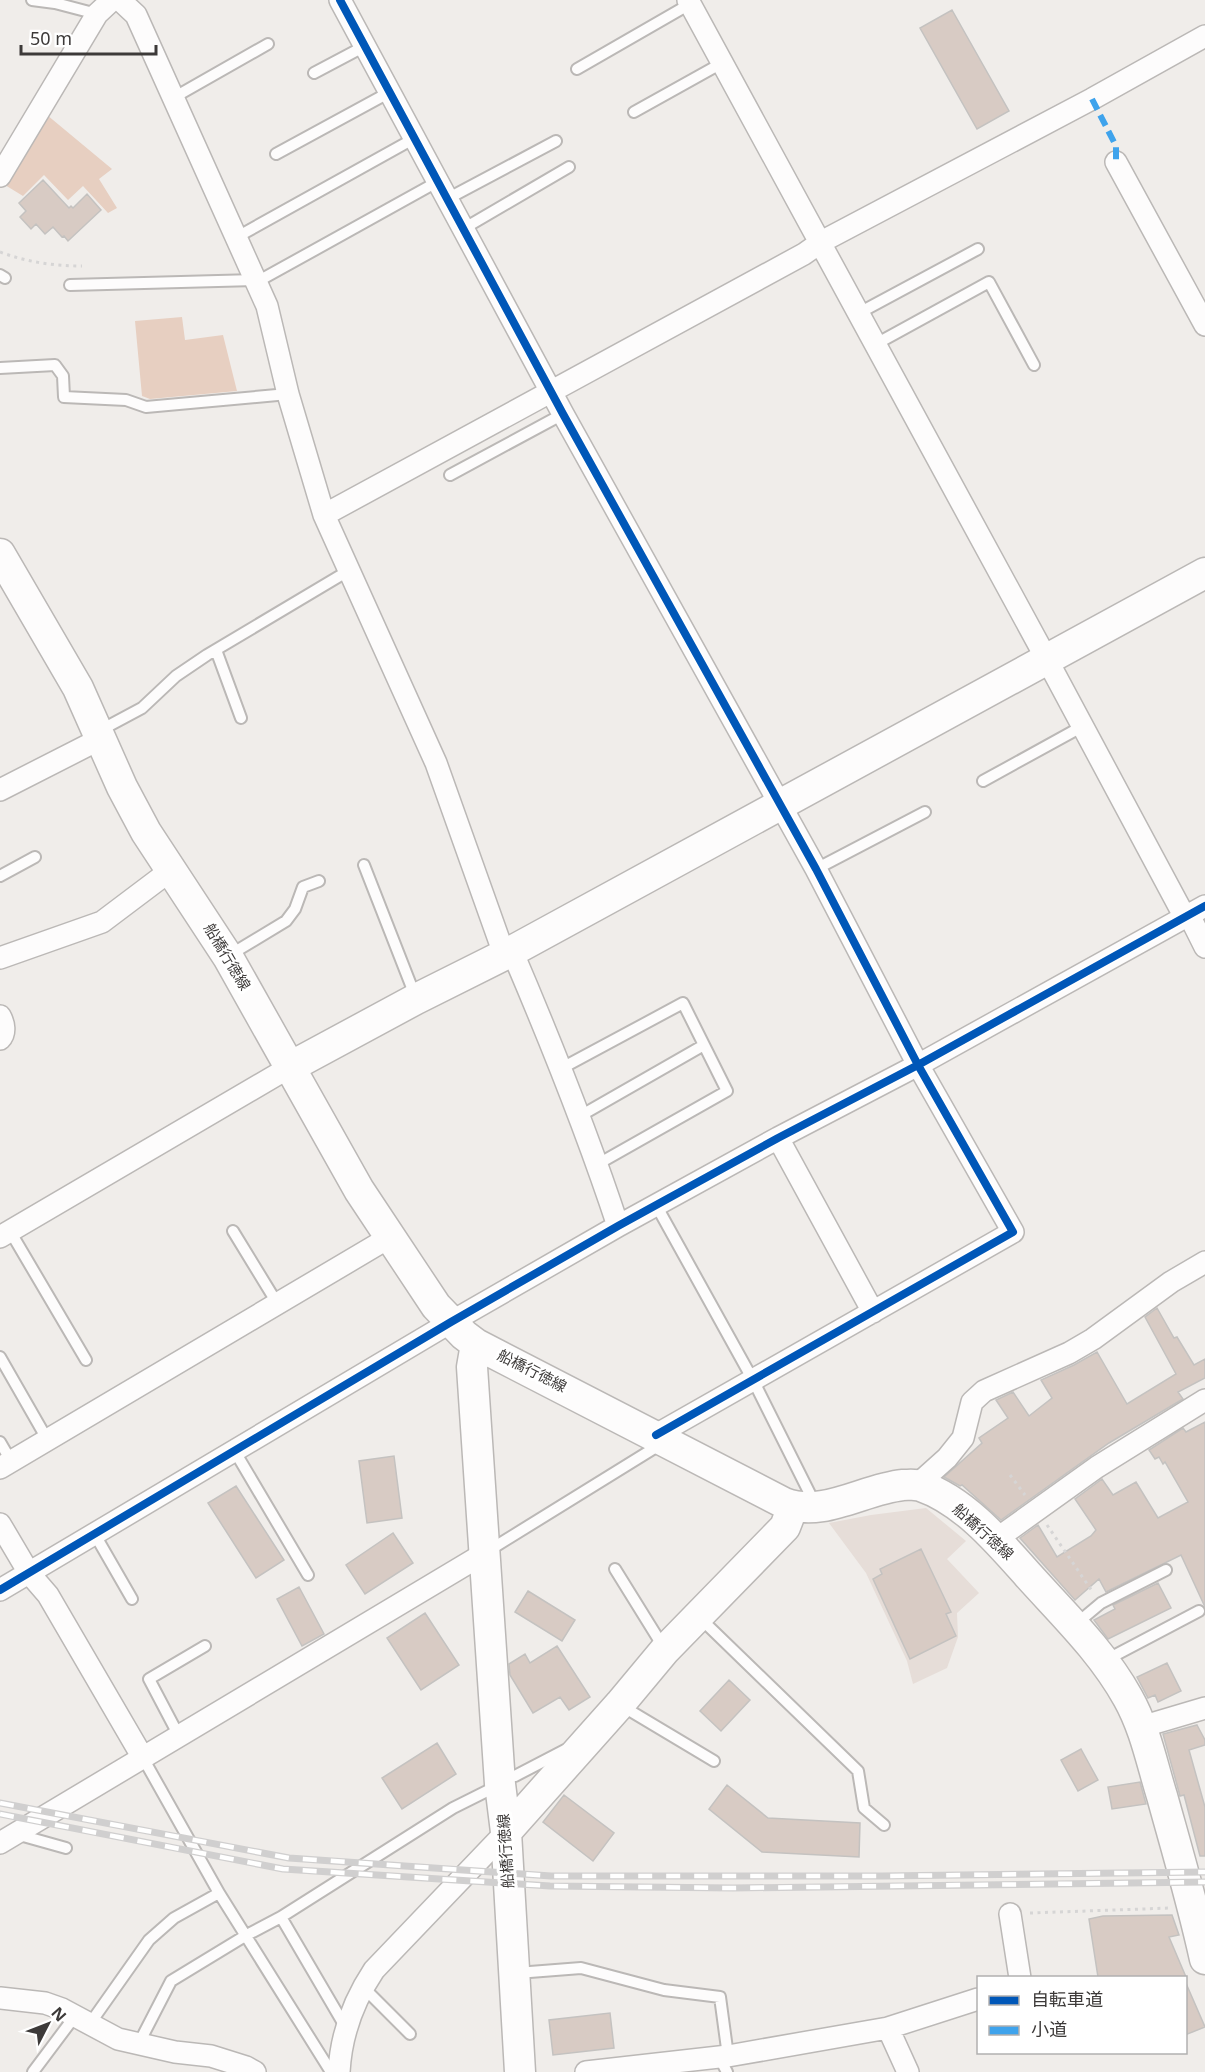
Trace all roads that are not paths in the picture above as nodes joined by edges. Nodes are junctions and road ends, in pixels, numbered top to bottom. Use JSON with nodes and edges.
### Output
{"nodes":[{"id":1,"x":32,"y":0,"type":"edge"},
{"id":2,"x":120,"y":0,"type":"edge"},
{"id":3,"x":340,"y":0,"type":"edge"},
{"id":4,"x":689,"y":2,"type":"edge"},
{"id":5,"x":104,"y":7,"type":"edge"},
{"id":6,"x":1205,"y":36,"type":"edge"},
{"id":7,"x":268,"y":44,"type":"dead end"},
{"id":8,"x":365,"y":46,"type":"junction"},
{"id":9,"x":722,"y":63,"type":"junction"},
{"id":10,"x":577,"y":69,"type":"dead end"},
{"id":11,"x":314,"y":73,"type":"dead end"},
{"id":12,"x":390,"y":92,"type":"junction"},
{"id":13,"x":173,"y":98,"type":"junction"},
{"id":14,"x":634,"y":112,"type":"dead end"},
{"id":15,"x":415,"y":138,"type":"junction"},
{"id":16,"x":556,"y":141,"type":"dead end"},
{"id":17,"x":276,"y":154,"type":"dead end"},
{"id":18,"x":1116,"y":162,"type":"dead end"},
{"id":19,"x":569,"y":167,"type":"dead end"},
{"id":20,"x":0,"y":176,"type":"edge"},
{"id":21,"x":442,"y":191,"type":"junction"},
{"id":22,"x":463,"y":230,"type":"junction"},
{"id":23,"x":237,"y":237,"type":"junction"},
{"id":24,"x":821,"y":242,"type":"junction"},
{"id":25,"x":978,"y":249,"type":"dead end"},
{"id":26,"x":255,"y":281,"type":"junction"},
{"id":27,"x":70,"y":285,"type":"dead end"},
{"id":28,"x":859,"y":313,"type":"junction"},
{"id":29,"x":1205,"y":325,"type":"edge"},
{"id":30,"x":876,"y":344,"type":"junction"},
{"id":31,"x":1034,"y":365,"type":"dead end"},
{"id":32,"x":0,"y":368,"type":"edge"},
{"id":33,"x":552,"y":392,"type":"junction"},
{"id":34,"x":288,"y":394,"type":"junction"},
{"id":35,"x":563,"y":414,"type":"junction"},
{"id":36,"x":450,"y":475,"type":"dead end"},
{"id":37,"x":324,"y":515,"type":"junction"},
{"id":38,"x":0,"y":554,"type":"edge"},
{"id":39,"x":348,"y":571,"type":"junction"},
{"id":40,"x":1205,"y":573,"type":"edge"},
{"id":41,"x":216,"y":650,"type":"junction"},
{"id":42,"x":1047,"y":660,"type":"junction"},
{"id":43,"x":241,"y":718,"type":"dead end"},
{"id":44,"x":1083,"y":726,"type":"junction"},
{"id":45,"x":100,"y":735,"type":"junction"},
{"id":46,"x":983,"y":781,"type":"dead end"},
{"id":47,"x":0,"y":790,"type":"edge"},
{"id":48,"x":779,"y":805,"type":"junction"},
{"id":49,"x":926,"y":812,"type":"dead end"},
{"id":50,"x":35,"y":857,"type":"dead end"},
{"id":51,"x":364,"y":865,"type":"dead end"},
{"id":52,"x":816,"y":869,"type":"junction"},
{"id":53,"x":171,"y":870,"type":"junction"},
{"id":54,"x":0,"y":876,"type":"edge"},
{"id":55,"x":319,"y":881,"type":"dead end"},
{"id":56,"x":1205,"y":906,"type":"edge"},
{"id":57,"x":1186,"y":916,"type":"junction"},
{"id":58,"x":1205,"y":947,"type":"edge"},
{"id":59,"x":508,"y":953,"type":"junction"},
{"id":60,"x":228,"y":957,"type":"junction"},
{"id":61,"x":0,"y":958,"type":"edge"},
{"id":62,"x":416,"y":999,"type":"junction"},
{"id":63,"x":0,"y":1016,"type":"edge"},
{"id":64,"x":0,"y":1039,"type":"edge"},
{"id":65,"x":704,"y":1045,"type":"junction"},
{"id":66,"x":918,"y":1065,"type":"junction"},
{"id":67,"x":290,"y":1067,"type":"junction"},
{"id":68,"x":562,"y":1068,"type":"junction"},
{"id":69,"x":580,"y":1116,"type":"junction"},
{"id":70,"x":778,"y":1138,"type":"junction"},
{"id":71,"x":598,"y":1164,"type":"junction"},
{"id":72,"x":656,"y":1205,"type":"junction"},
{"id":73,"x":618,"y":1226,"type":"junction"},
{"id":74,"x":233,"y":1231,"type":"dead end"},
{"id":75,"x":5,"y":1234,"type":"edge"},
{"id":76,"x":390,"y":1237,"type":"junction"},
{"id":77,"x":1205,"y":1262,"type":"edge"},
{"id":78,"x":277,"y":1303,"type":"junction"},
{"id":79,"x":873,"y":1312,"type":"junction"},
{"id":80,"x":451,"y":1322,"type":"junction"},
{"id":81,"x":476,"y":1344,"type":"junction"},
{"id":82,"x":0,"y":1357,"type":"edge"},
{"id":83,"x":86,"y":1360,"type":"dead end"},
{"id":84,"x":753,"y":1380,"type":"junction"},
{"id":85,"x":1205,"y":1400,"type":"edge"},
{"id":86,"x":661,"y":1438,"type":"junction"},
{"id":87,"x":47,"y":1439,"type":"junction"},
{"id":88,"x":0,"y":1442,"type":"edge"},
{"id":89,"x":234,"y":1450,"type":"junction"},
{"id":90,"x":5,"y":1464,"type":"edge"},
{"id":91,"x":918,"y":1484,"type":"junction"},
{"id":92,"x":805,"y":1507,"type":"junction"},
{"id":93,"x":0,"y":1524,"type":"edge"},
{"id":94,"x":94,"y":1533,"type":"junction"},
{"id":95,"x":995,"y":1540,"type":"junction"},
{"id":96,"x":485,"y":1553,"type":"junction"},
{"id":97,"x":615,"y":1569,"type":"dead end"},
{"id":98,"x":1166,"y":1570,"type":"dead end"},
{"id":99,"x":29,"y":1573,"type":"junction"},
{"id":100,"x":308,"y":1575,"type":"dead end"},
{"id":101,"x":0,"y":1590,"type":"edge"},
{"id":102,"x":132,"y":1599,"type":"dead end"},
{"id":103,"x":1199,"y":1611,"type":"dead end"},
{"id":104,"x":697,"y":1616,"type":"junction"},
{"id":105,"x":1074,"y":1626,"type":"junction"},
{"id":106,"x":205,"y":1646,"type":"dead end"},
{"id":107,"x":665,"y":1650,"type":"junction"},
{"id":108,"x":1105,"y":1660,"type":"junction"},
{"id":109,"x":620,"y":1704,"type":"junction"},
{"id":110,"x":1205,"y":1708,"type":"edge"},
{"id":111,"x":1141,"y":1726,"type":"junction"},
{"id":112,"x":179,"y":1736,"type":"junction"},
{"id":113,"x":589,"y":1738,"type":"junction"},
{"id":114,"x":143,"y":1758,"type":"junction"},
{"id":115,"x":714,"y":1761,"type":"dead end"},
{"id":116,"x":507,"y":1780,"type":"junction"},
{"id":117,"x":884,"y":1825,"type":"dead end"},
{"id":118,"x":506,"y":1832,"type":"junction"},
{"id":119,"x":8,"y":1838,"type":"edge"},
{"id":120,"x":66,"y":1848,"type":"dead end"},
{"id":121,"x":219,"y":1893,"type":"junction"},
{"id":122,"x":1010,"y":1914,"type":"road end"},
{"id":123,"x":281,"y":1917,"type":"junction"},
{"id":124,"x":245,"y":1936,"type":"junction"},
{"id":125,"x":1205,"y":1959,"type":"edge"},
{"id":126,"x":514,"y":1974,"type":"junction"},
{"id":127,"x":1020,"y":1976,"type":"edge"},
{"id":128,"x":363,"y":1987,"type":"junction"},
{"id":129,"x":977,"y":1999,"type":"edge"},
{"id":130,"x":3,"y":2002,"type":"edge"},
{"id":131,"x":82,"y":2021,"type":"junction"},
{"id":132,"x":346,"y":2028,"type":"junction"},
{"id":133,"x":888,"y":2028,"type":"junction"},
{"id":134,"x":410,"y":2034,"type":"dead end"},
{"id":135,"x":138,"y":2045,"type":"junction"},
{"id":136,"x":725,"y":2062,"type":"edge"},
{"id":137,"x":599,"y":2071,"type":"edge"},
{"id":138,"x":33,"y":2072,"type":"edge"},
{"id":139,"x":255,"y":2072,"type":"edge"},
{"id":140,"x":332,"y":2072,"type":"edge"},
{"id":141,"x":339,"y":2072,"type":"edge"},
{"id":142,"x":520,"y":2072,"type":"edge"},
{"id":143,"x":908,"y":2072,"type":"edge"}],
"edges":[{"from":1,"to":5,"type":"lane"},
{"from":2,"to":13,"type":"street"},
{"from":3,"to":8,"type":"street"},
{"from":4,"to":9,"type":"street"},
{"from":4,"to":10,"type":"lane"},
{"from":5,"to":20,"type":"street"},
{"from":6,"to":24,"type":"street"},
{"from":7,"to":13,"type":"lane"},
{"from":8,"to":11,"type":"lane"},
{"from":8,"to":12,"type":"street"},
{"from":9,"to":14,"type":"lane"},
{"from":9,"to":24,"type":"street"},
{"from":12,"to":15,"type":"street"},
{"from":12,"to":17,"type":"lane"},
{"from":13,"to":23,"type":"street"},
{"from":15,"to":21,"type":"street"},
{"from":15,"to":23,"type":"lane"},
{"from":16,"to":21,"type":"lane"},
{"from":18,"to":29,"type":"street"},
{"from":19,"to":22,"type":"lane"},
{"from":21,"to":22,"type":"street"},
{"from":21,"to":26,"type":"lane"},
{"from":22,"to":33,"type":"street"},
{"from":23,"to":26,"type":"street"},
{"from":24,"to":28,"type":"street"},
{"from":24,"to":33,"type":"street"},
{"from":25,"to":28,"type":"lane"},
{"from":26,"to":27,"type":"lane"},
{"from":26,"to":34,"type":"street"},
{"from":28,"to":30,"type":"street"},
{"from":30,"to":31,"type":"lane"},
{"from":30,"to":42,"type":"street"},
{"from":32,"to":34,"type":"lane"},
{"from":33,"to":35,"type":"street"},
{"from":33,"to":37,"type":"street"},
{"from":34,"to":37,"type":"street"},
{"from":35,"to":36,"type":"lane"},
{"from":35,"to":48,"type":"street"},
{"from":37,"to":39,"type":"street"},
{"from":38,"to":45,"type":"main road","name":"船橋行徳線"},
{"from":39,"to":41,"type":"lane"},
{"from":39,"to":59,"type":"street"},
{"from":40,"to":42,"type":"main road"},
{"from":41,"to":43,"type":"lane"},
{"from":41,"to":45,"type":"lane"},
{"from":42,"to":44,"type":"street"},
{"from":42,"to":48,"type":"main road"},
{"from":44,"to":46,"type":"lane"},
{"from":44,"to":57,"type":"street"},
{"from":45,"to":47,"type":"street"},
{"from":45,"to":53,"type":"main road","name":"船橋行徳線"},
{"from":48,"to":52,"type":"street"},
{"from":48,"to":59,"type":"main road"},
{"from":49,"to":52,"type":"lane"},
{"from":50,"to":54,"type":"lane"},
{"from":51,"to":62,"type":"lane"},
{"from":52,"to":66,"type":"street"},
{"from":53,"to":60,"type":"main road","name":"船橋行徳線"},
{"from":53,"to":61,"type":"street"},
{"from":55,"to":60,"type":"lane"},
{"from":56,"to":57,"type":"street"},
{"from":57,"to":58,"type":"street"},
{"from":57,"to":66,"type":"street"},
{"from":59,"to":62,"type":"main road"},
{"from":59,"to":68,"type":"street"},
{"from":60,"to":67,"type":"main road","name":"船橋行徳線"},
{"from":62,"to":67,"type":"main road"},
{"from":63,"to":64,"type":"street"},
{"from":65,"to":68,"type":"lane"},
{"from":65,"to":69,"type":"lane"},
{"from":65,"to":71,"type":"lane"},
{"from":66,"to":70,"type":"street"},
{"from":66,"to":79,"type":"street"},
{"from":67,"to":75,"type":"street"},
{"from":67,"to":76,"type":"main road","name":"船橋行徳線"},
{"from":68,"to":69,"type":"street"},
{"from":69,"to":71,"type":"street"},
{"from":70,"to":72,"type":"street"},
{"from":70,"to":79,"type":"street"},
{"from":71,"to":73,"type":"street"},
{"from":72,"to":73,"type":"street"},
{"from":72,"to":84,"type":"lane"},
{"from":73,"to":80,"type":"street"},
{"from":74,"to":78,"type":"lane"},
{"from":75,"to":83,"type":"lane"},
{"from":76,"to":78,"type":"street"},
{"from":76,"to":80,"type":"main road","name":"船橋行徳線"},
{"from":77,"to":91,"type":"street"},
{"from":78,"to":87,"type":"street"},
{"from":79,"to":84,"type":"street"},
{"from":80,"to":81,"type":"main road","name":"船橋行徳線"},
{"from":80,"to":89,"type":"street"},
{"from":81,"to":86,"type":"main road","name":"船橋行徳線"},
{"from":81,"to":96,"type":"main road","name":"船橋行徳線"},
{"from":82,"to":87,"type":"lane"},
{"from":84,"to":86,"type":"street"},
{"from":84,"to":92,"type":"lane"},
{"from":85,"to":95,"type":"street"},
{"from":86,"to":92,"type":"main road","name":"船橋行徳線"},
{"from":86,"to":96,"type":"lane"},
{"from":87,"to":90,"type":"street"},
{"from":88,"to":90,"type":"lane"},
{"from":89,"to":94,"type":"street"},
{"from":89,"to":100,"type":"lane"},
{"from":91,"to":92,"type":"main road"},
{"from":91,"to":95,"type":"main road","name":"船橋行徳線"},
{"from":92,"to":104,"type":"main road"},
{"from":93,"to":99,"type":"street"},
{"from":94,"to":99,"type":"street"},
{"from":94,"to":102,"type":"lane"},
{"from":95,"to":105,"type":"main road","name":"船橋行徳線"},
{"from":96,"to":112,"type":"street"},
{"from":96,"to":116,"type":"main road","name":"船橋行徳線"},
{"from":97,"to":107,"type":"lane"},
{"from":98,"to":105,"type":"lane"},
{"from":99,"to":101,"type":"street"},
{"from":99,"to":114,"type":"street"},
{"from":103,"to":108,"type":"lane"},
{"from":104,"to":107,"type":"main road"},
{"from":104,"to":117,"type":"lane"},
{"from":105,"to":108,"type":"main road","name":"船橋行徳線"},
{"from":106,"to":112,"type":"lane"},
{"from":107,"to":109,"type":"main road"},
{"from":108,"to":111,"type":"main road","name":"船橋行徳線"},
{"from":109,"to":113,"type":"main road"},
{"from":109,"to":115,"type":"lane"},
{"from":110,"to":111,"type":"street"},
{"from":111,"to":125,"type":"main road","name":"船橋行徳線"},
{"from":112,"to":114,"type":"street"},
{"from":113,"to":116,"type":"lane"},
{"from":113,"to":118,"type":"main road"},
{"from":114,"to":119,"type":"street"},
{"from":114,"to":121,"type":"lane"},
{"from":116,"to":118,"type":"main road","name":"船橋行徳線"},
{"from":116,"to":123,"type":"lane"},
{"from":118,"to":126,"type":"main road","name":"船橋行徳線"},
{"from":118,"to":128,"type":"street"},
{"from":119,"to":120,"type":"lane"},
{"from":121,"to":124,"type":"lane"},
{"from":121,"to":131,"type":"lane"},
{"from":122,"to":127,"type":"street"},
{"from":123,"to":124,"type":"lane"},
{"from":123,"to":132,"type":"lane"},
{"from":124,"to":135,"type":"lane"},
{"from":124,"to":140,"type":"lane"},
{"from":126,"to":136,"type":"lane"},
{"from":126,"to":142,"type":"main road","name":"船橋行徳線"},
{"from":128,"to":132,"type":"street"},
{"from":128,"to":134,"type":"lane"},
{"from":129,"to":133,"type":"street"},
{"from":130,"to":131,"type":"street"},
{"from":131,"to":135,"type":"street"},
{"from":131,"to":138,"type":"lane"},
{"from":132,"to":141,"type":"street"},
{"from":133,"to":136,"type":"street"},
{"from":133,"to":143,"type":"street"},
{"from":135,"to":139,"type":"street"},
{"from":136,"to":137,"type":"street"}]}
